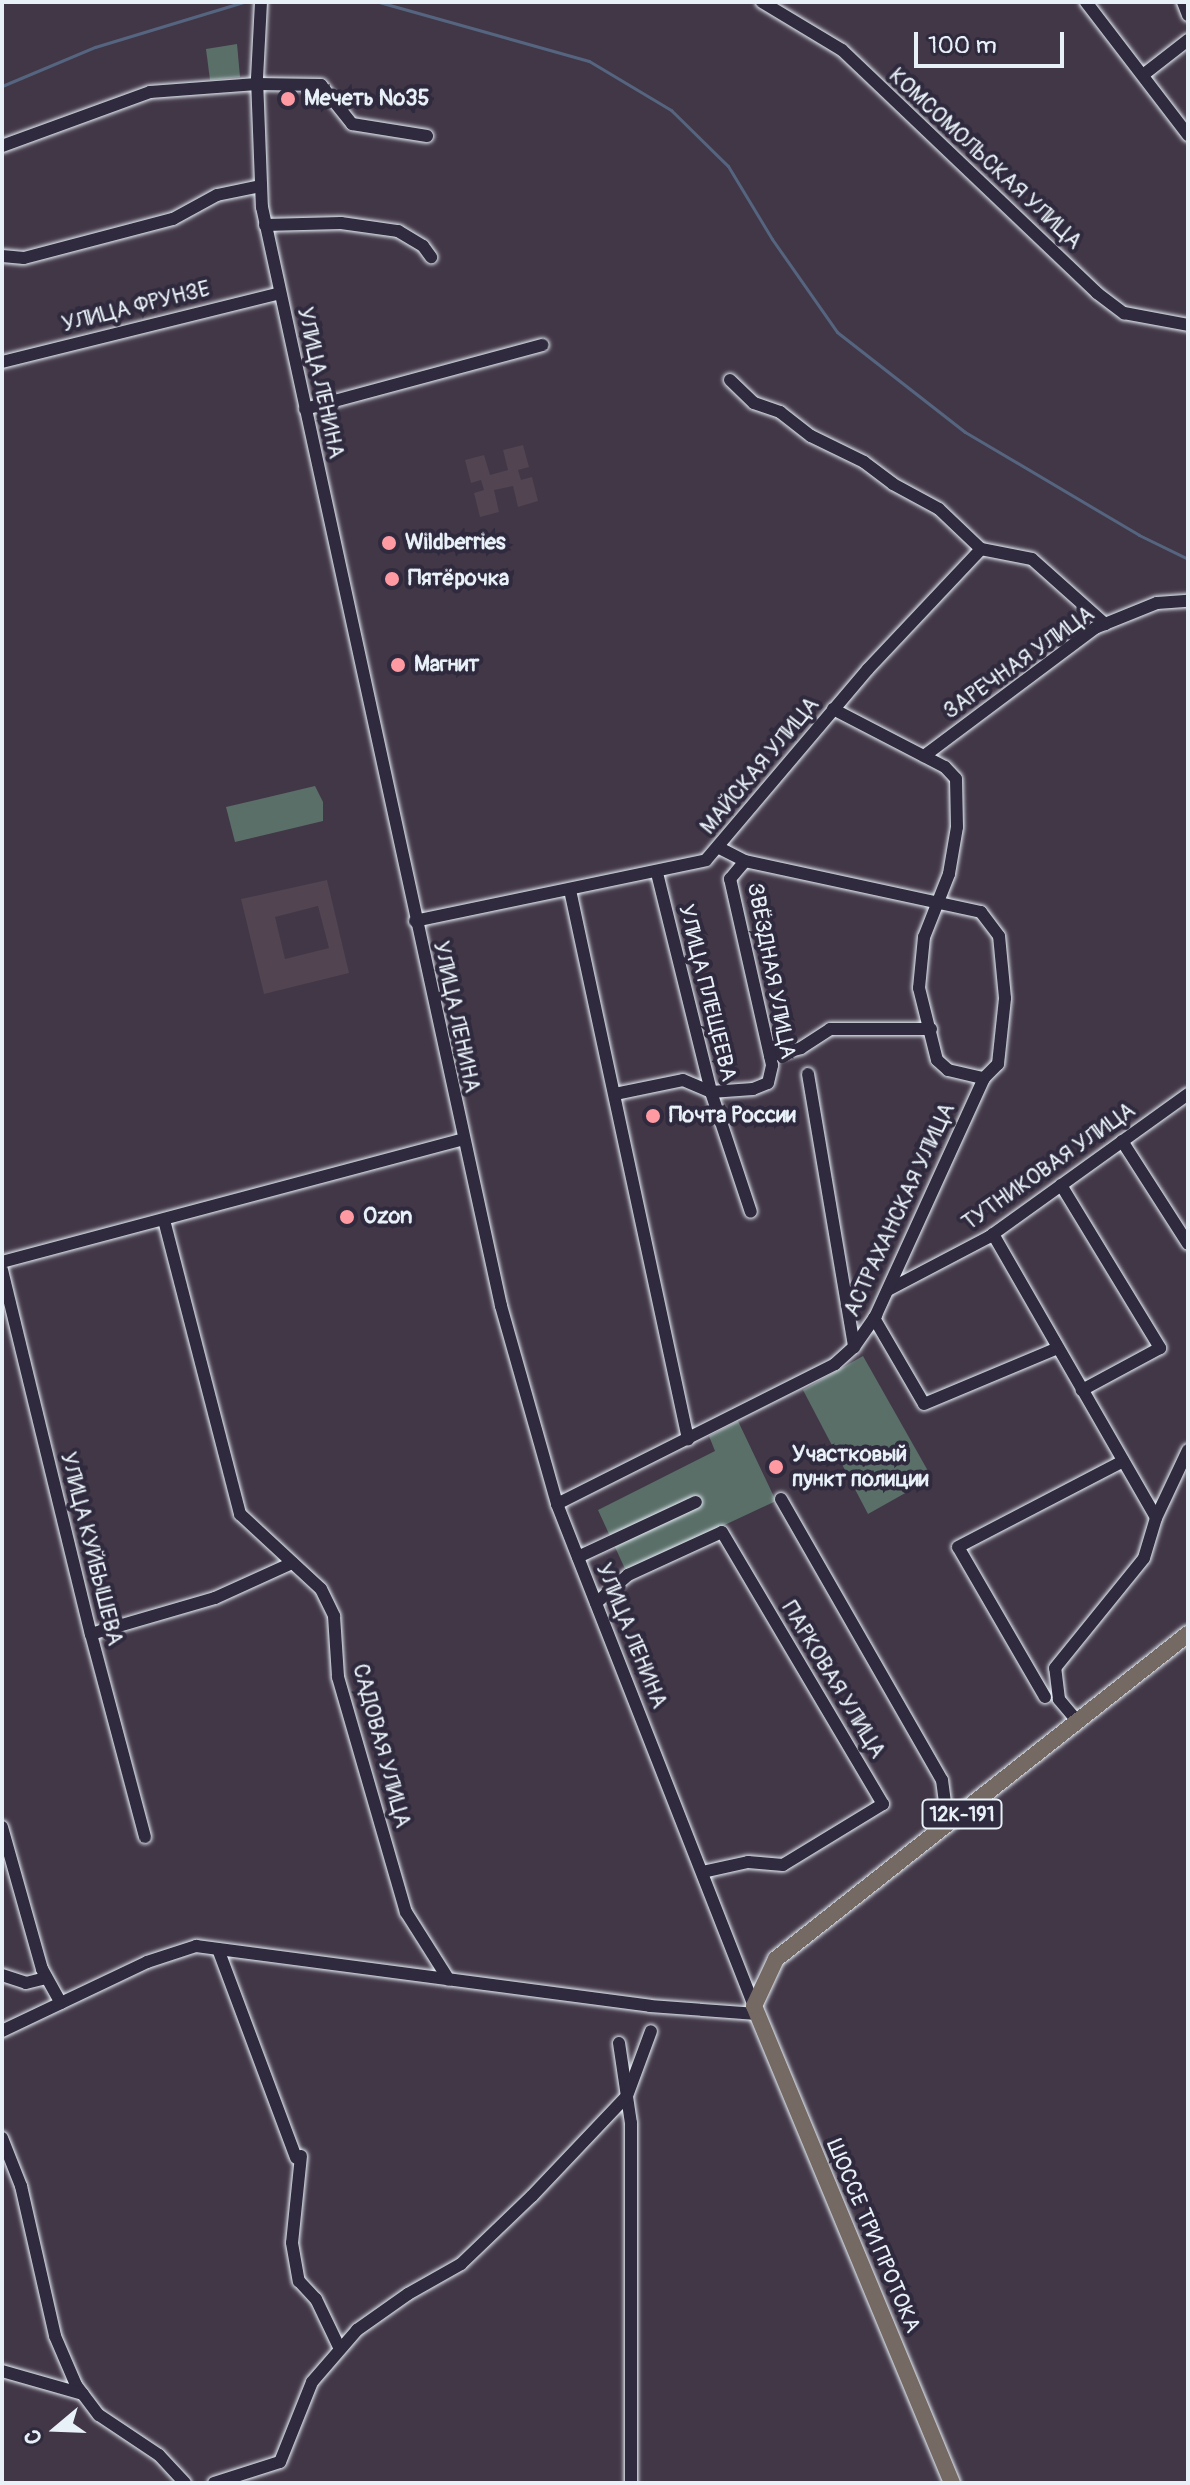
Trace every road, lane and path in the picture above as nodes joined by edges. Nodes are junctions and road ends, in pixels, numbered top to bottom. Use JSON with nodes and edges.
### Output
{"nodes":[{"id":1,"x":261,"y":2,"type":"edge"},
{"id":2,"x":762,"y":2,"type":"edge"},
{"id":3,"x":1086,"y":2,"type":"edge"},
{"id":4,"x":1183,"y":2,"type":"edge"},
{"id":5,"x":1188,"y":15,"type":"edge"},
{"id":6,"x":1188,"y":40,"type":"edge"},
{"id":7,"x":1143,"y":75,"type":"junction"},
{"id":8,"x":257,"y":84,"type":"junction"},
{"id":9,"x":1188,"y":135,"type":"edge"},
{"id":10,"x":427,"y":136,"type":"dead end"},
{"id":11,"x":2,"y":146,"type":"edge"},
{"id":12,"x":260,"y":186,"type":"junction"},
{"id":13,"x":265,"y":225,"type":"junction"},
{"id":14,"x":2,"y":256,"type":"edge"},
{"id":15,"x":431,"y":257,"type":"dead end"},
{"id":16,"x":280,"y":293,"type":"junction"},
{"id":17,"x":1188,"y":325,"type":"edge"},
{"id":18,"x":543,"y":345,"type":"dead end"},
{"id":19,"x":2,"y":362,"type":"edge"},
{"id":20,"x":730,"y":380,"type":"dead end"},
{"id":21,"x":305,"y":409,"type":"junction"},
{"id":22,"x":981,"y":549,"type":"junction"},
{"id":23,"x":1188,"y":601,"type":"edge"},
{"id":24,"x":1105,"y":624,"type":"junction"},
{"id":25,"x":833,"y":709,"type":"junction"},
{"id":26,"x":924,"y":756,"type":"junction"},
{"id":27,"x":719,"y":848,"type":"junction"},
{"id":28,"x":745,"y":861,"type":"junction"},
{"id":29,"x":657,"y":873,"type":"junction"},
{"id":30,"x":570,"y":890,"type":"junction"},
{"id":31,"x":938,"y":903,"type":"junction"},
{"id":32,"x":415,"y":921,"type":"junction"},
{"id":33,"x":931,"y":1029,"type":"junction"},
{"id":34,"x":770,"y":1056,"type":"junction"},
{"id":35,"x":808,"y":1074,"type":"dead end"},
{"id":36,"x":984,"y":1078,"type":"junction"},
{"id":37,"x":711,"y":1092,"type":"junction"},
{"id":38,"x":615,"y":1094,"type":"junction"},
{"id":39,"x":1188,"y":1094,"type":"edge"},
{"id":40,"x":462,"y":1140,"type":"junction"},
{"id":41,"x":1122,"y":1141,"type":"junction"},
{"id":42,"x":1061,"y":1185,"type":"junction"},
{"id":43,"x":751,"y":1212,"type":"dead end"},
{"id":44,"x":164,"y":1220,"type":"junction"},
{"id":45,"x":993,"y":1234,"type":"junction"},
{"id":46,"x":1188,"y":1244,"type":"edge"},
{"id":47,"x":2,"y":1262,"type":"edge"},
{"id":48,"x":2,"y":1270,"type":"edge"},
{"id":49,"x":888,"y":1290,"type":"junction"},
{"id":50,"x":874,"y":1318,"type":"junction"},
{"id":51,"x":854,"y":1347,"type":"junction"},
{"id":52,"x":1058,"y":1348,"type":"junction"},
{"id":53,"x":1082,"y":1390,"type":"junction"},
{"id":54,"x":688,"y":1439,"type":"junction"},
{"id":55,"x":1188,"y":1450,"type":"edge"},
{"id":56,"x":1123,"y":1461,"type":"junction"},
{"id":57,"x":781,"y":1499,"type":"dead end"},
{"id":58,"x":696,"y":1502,"type":"dead end"},
{"id":59,"x":557,"y":1504,"type":"junction"},
{"id":60,"x":1156,"y":1518,"type":"junction"},
{"id":61,"x":578,"y":1557,"type":"junction"},
{"id":62,"x":292,"y":1563,"type":"junction"},
{"id":63,"x":596,"y":1603,"type":"junction"},
{"id":64,"x":91,"y":1634,"type":"junction"},
{"id":65,"x":1188,"y":1634,"type":"edge"},
{"id":66,"x":1045,"y":1697,"type":"dead end"},
{"id":67,"x":1078,"y":1722,"type":"junction"},
{"id":68,"x":948,"y":1825,"type":"junction"},
{"id":69,"x":2,"y":1827,"type":"edge"},
{"id":70,"x":145,"y":1837,"type":"dead end"},
{"id":71,"x":703,"y":1872,"type":"junction"},
{"id":72,"x":218,"y":1949,"type":"junction"},
{"id":73,"x":2,"y":1975,"type":"edge"},
{"id":74,"x":46,"y":1978,"type":"junction"},
{"id":75,"x":449,"y":1980,"type":"junction"},
{"id":76,"x":61,"y":2003,"type":"junction"},
{"id":77,"x":756,"y":2010,"type":"junction"},
{"id":78,"x":2,"y":2031,"type":"edge"},
{"id":79,"x":651,"y":2031,"type":"dead end"},
{"id":80,"x":619,"y":2043,"type":"dead end"},
{"id":81,"x":627,"y":2096,"type":"junction"},
{"id":82,"x":2,"y":2138,"type":"edge"},
{"id":83,"x":340,"y":2349,"type":"junction"},
{"id":84,"x":2,"y":2371,"type":"edge"},
{"id":85,"x":83,"y":2394,"type":"junction"},
{"id":86,"x":185,"y":2483,"type":"edge"},
{"id":87,"x":214,"y":2483,"type":"edge"},
{"id":88,"x":631,"y":2483,"type":"edge"},
{"id":89,"x":952,"y":2483,"type":"edge"}],
"edges":[{"from":1,"to":8,"type":"street","name":"УЛИЦА ЛЕНИНА"},
{"from":2,"to":17,"type":"street","name":"КОМСОМОЛЬСКАЯ УЛИЦА"},
{"from":3,"to":7,"type":"street"},
{"from":4,"to":5,"type":"street"},
{"from":6,"to":7,"type":"street"},
{"from":7,"to":9,"type":"street"},
{"from":8,"to":10,"type":"street"},
{"from":8,"to":11,"type":"street"},
{"from":8,"to":12,"type":"street","name":"УЛИЦА ЛЕНИНА"},
{"from":12,"to":13,"type":"street","name":"УЛИЦА ЛЕНИНА"},
{"from":12,"to":14,"type":"street"},
{"from":13,"to":15,"type":"street"},
{"from":13,"to":16,"type":"street","name":"УЛИЦА ЛЕНИНА"},
{"from":16,"to":19,"type":"street","name":"УЛИЦА ФРУНЗЕ"},
{"from":16,"to":21,"type":"street","name":"УЛИЦА ЛЕНИНА"},
{"from":18,"to":21,"type":"street"},
{"from":20,"to":22,"type":"street"},
{"from":21,"to":32,"type":"street","name":"УЛИЦА ЛЕНИНА"},
{"from":22,"to":24,"type":"street"},
{"from":22,"to":25,"type":"street","name":"МАЙСКАЯ УЛИЦА"},
{"from":23,"to":24,"type":"street","name":"ЗАРЕЧНАЯ УЛИЦА"},
{"from":24,"to":26,"type":"street","name":"ЗАРЕЧНАЯ УЛИЦА"},
{"from":25,"to":26,"type":"street"},
{"from":25,"to":27,"type":"street","name":"МАЙСКАЯ УЛИЦА"},
{"from":26,"to":31,"type":"street"},
{"from":27,"to":28,"type":"street","name":"АСТРАХАНСКАЯ УЛИЦА"},
{"from":27,"to":29,"type":"street","name":"МАЙСКАЯ УЛИЦА"},
{"from":28,"to":31,"type":"street","name":"АСТРАХАНСКАЯ УЛИЦА"},
{"from":28,"to":34,"type":"street","name":"ЗВЁЗДНАЯ УЛИЦА"},
{"from":29,"to":30,"type":"street","name":"МАЙСКАЯ УЛИЦА"},
{"from":29,"to":37,"type":"street","name":"УЛИЦА ПЛЕЩЕЕВА"},
{"from":30,"to":32,"type":"street","name":"МАЙСКАЯ УЛИЦА"},
{"from":30,"to":38,"type":"street"},
{"from":31,"to":33,"type":"street"},
{"from":31,"to":36,"type":"street","name":"АСТРАХАНСКАЯ УЛИЦА"},
{"from":32,"to":40,"type":"street","name":"УЛИЦА ЛЕНИНА"},
{"from":33,"to":34,"type":"street"},
{"from":33,"to":36,"type":"street"},
{"from":34,"to":37,"type":"street","name":"ЗВЁЗДНАЯ УЛИЦА"},
{"from":35,"to":51,"type":"street","name":"ЗВЁЗДНАЯ УЛИЦА"},
{"from":36,"to":49,"type":"street","name":"АСТРАХАНСКАЯ УЛИЦА"},
{"from":37,"to":38,"type":"street"},
{"from":37,"to":43,"type":"street","name":"УЛИЦА ПЛЕЩЕЕВА"},
{"from":38,"to":54,"type":"street"},
{"from":39,"to":41,"type":"street","name":"ТУТНИКОВАЯ УЛИЦА"},
{"from":40,"to":44,"type":"street"},
{"from":40,"to":59,"type":"street","name":"УЛИЦА ЛЕНИНА"},
{"from":41,"to":42,"type":"street","name":"ТУТНИКОВАЯ УЛИЦА"},
{"from":41,"to":46,"type":"street"},
{"from":42,"to":45,"type":"street","name":"ТУТНИКОВАЯ УЛИЦА"},
{"from":42,"to":53,"type":"street"},
{"from":44,"to":47,"type":"street"},
{"from":44,"to":62,"type":"street","name":"САДОВАЯ УЛИЦА"},
{"from":45,"to":49,"type":"street","name":"ТУТНИКОВАЯ УЛИЦА"},
{"from":45,"to":52,"type":"street"},
{"from":48,"to":64,"type":"street","name":"УЛИЦА КУЙБЫШЕВА"},
{"from":49,"to":50,"type":"street","name":"АСТРАХАНСКАЯ УЛИЦА"},
{"from":50,"to":51,"type":"street","name":"АСТРАХАНСКАЯ УЛИЦА"},
{"from":50,"to":52,"type":"street"},
{"from":51,"to":54,"type":"street","name":"АСТРАХАНСКАЯ УЛИЦА"},
{"from":52,"to":53,"type":"street"},
{"from":53,"to":56,"type":"street"},
{"from":54,"to":59,"type":"street","name":"АСТРАХАНСКАЯ УЛИЦА"},
{"from":55,"to":60,"type":"street"},
{"from":56,"to":60,"type":"street"},
{"from":56,"to":66,"type":"street"},
{"from":57,"to":68,"type":"street","name":"ПАРКОВАЯ УЛИЦА"},
{"from":58,"to":61,"type":"street"},
{"from":59,"to":61,"type":"street","name":"УЛИЦА ЛЕНИНА"},
{"from":60,"to":67,"type":"street"},
{"from":61,"to":63,"type":"street","name":"УЛИЦА ЛЕНИНА"},
{"from":62,"to":64,"type":"street"},
{"from":62,"to":75,"type":"street","name":"САДОВАЯ УЛИЦА"},
{"from":63,"to":71,"type":"street","name":"УЛИЦА ЛЕНИНА"},
{"from":63,"to":71,"type":"street","name":"ПАРКОВАЯ УЛИЦА"},
{"from":64,"to":70,"type":"street","name":"УЛИЦА КУЙБЫШЕВА"},
{"from":65,"to":67,"type":"main road","number":"12К-191"},
{"from":67,"to":68,"type":"main road","number":"12К-191"},
{"from":68,"to":77,"type":"main road","number":"12К-191"},
{"from":69,"to":74,"type":"street"},
{"from":71,"to":77,"type":"street","name":"УЛИЦА ЛЕНИНА"},
{"from":72,"to":75,"type":"street"},
{"from":72,"to":76,"type":"street"},
{"from":72,"to":83,"type":"street"},
{"from":73,"to":74,"type":"street"},
{"from":74,"to":76,"type":"street"},
{"from":75,"to":77,"type":"street"},
{"from":76,"to":78,"type":"street"},
{"from":77,"to":89,"type":"main road","name":"ШОССЕ ТРИ ПРОТОКА"},
{"from":79,"to":81,"type":"street"},
{"from":80,"to":81,"type":"street"},
{"from":81,"to":83,"type":"street"},
{"from":81,"to":88,"type":"street"},
{"from":82,"to":85,"type":"street"},
{"from":83,"to":87,"type":"street"},
{"from":84,"to":85,"type":"street"},
{"from":85,"to":86,"type":"street"}]}
